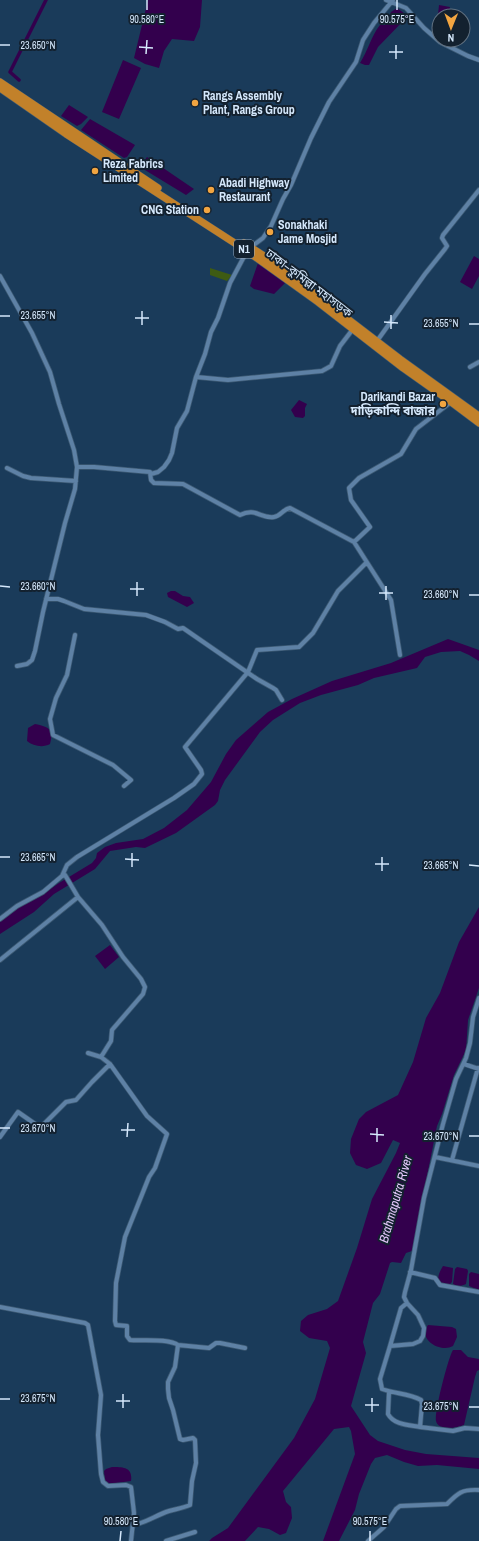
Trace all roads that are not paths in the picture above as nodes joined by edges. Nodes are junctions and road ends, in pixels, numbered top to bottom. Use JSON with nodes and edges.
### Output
{"nodes":[{"id":1,"x":390,"y":1,"type":"edge"},
{"id":2,"x":479,"y":60,"type":"edge"},
{"id":3,"x":0,"y":82,"type":"edge"},
{"id":4,"x":0,"y":88,"type":"edge"},
{"id":5,"x":479,"y":190,"type":"edge"},
{"id":6,"x":249,"y":249,"type":"junction"},
{"id":7,"x":0,"y":276,"type":"edge"},
{"id":8,"x":353,"y":329,"type":"junction"},
{"id":9,"x":377,"y":341,"type":"junction"},
{"id":10,"x":479,"y":362,"type":"edge"},
{"id":11,"x":470,"y":367,"type":"dead end"},
{"id":12,"x":196,"y":377,"type":"junction"},
{"id":13,"x":451,"y":402,"type":"junction"},
{"id":14,"x":479,"y":416,"type":"edge"},
{"id":15,"x":479,"y":423,"type":"edge"},
{"id":16,"x":78,"y":467,"type":"junction"},
{"id":17,"x":7,"y":468,"type":"dead end"},
{"id":18,"x":151,"y":474,"type":"junction"},
{"id":19,"x":76,"y":481,"type":"junction"},
{"id":20,"x":354,"y":542,"type":"junction"},
{"id":21,"x":366,"y":563,"type":"junction"},
{"id":22,"x":46,"y":600,"type":"junction"},
{"id":23,"x":75,"y":635,"type":"dead end"},
{"id":24,"x":400,"y":655,"type":"dead end"},
{"id":25,"x":17,"y":666,"type":"dead end"},
{"id":26,"x":248,"y":672,"type":"junction"},
{"id":27,"x":282,"y":700,"type":"dead end"},
{"id":28,"x":124,"y":786,"type":"dead end"},
{"id":29,"x":64,"y":875,"type":"junction"},
{"id":30,"x":78,"y":897,"type":"junction"},
{"id":31,"x":0,"y":920,"type":"edge"},
{"id":32,"x":0,"y":960,"type":"edge"},
{"id":33,"x":479,"y":998,"type":"edge"},
{"id":34,"x":88,"y":1053,"type":"dead end"},
{"id":35,"x":101,"y":1057,"type":"junction"},
{"id":36,"x":110,"y":1064,"type":"junction"},
{"id":37,"x":464,"y":1064,"type":"junction"},
{"id":38,"x":479,"y":1068,"type":"edge"},
{"id":39,"x":0,"y":1137,"type":"edge"},
{"id":40,"x":435,"y":1157,"type":"junction"},
{"id":41,"x":452,"y":1160,"type":"junction"},
{"id":42,"x":479,"y":1166,"type":"edge"},
{"id":43,"x":410,"y":1272,"type":"junction"},
{"id":44,"x":479,"y":1292,"type":"edge"},
{"id":45,"x":407,"y":1303,"type":"junction"},
{"id":46,"x":0,"y":1307,"type":"edge"},
{"id":47,"x":178,"y":1345,"type":"junction"},
{"id":48,"x":390,"y":1346,"type":"junction"},
{"id":49,"x":245,"y":1348,"type":"dead end"},
{"id":50,"x":389,"y":1392,"type":"junction"},
{"id":51,"x":420,"y":1426,"type":"junction"},
{"id":52,"x":479,"y":1429,"type":"edge"},
{"id":53,"x":479,"y":1490,"type":"edge"},
{"id":54,"x":133,"y":1525,"type":"junction"},
{"id":55,"x":195,"y":1532,"type":"dead end"},
{"id":56,"x":131,"y":1541,"type":"edge"},
{"id":57,"x":166,"y":1541,"type":"edge"},
{"id":58,"x":368,"y":1541,"type":"edge"}],
"edges":[{"from":1,"to":2,"type":"street"},
{"from":1,"to":6,"type":"street"},
{"from":3,"to":6,"type":"highway","name":"ঢাকা–কুমিল্লা মহাসড়ক","number":"N1"},
{"from":4,"to":6,"type":"highway","name":"ঢাকা–কুমিল্লা মহাসড়ক","number":"N1"},
{"from":5,"to":9,"type":"street"},
{"from":6,"to":8,"type":"highway","name":"ঢাকা–কুমিল্লা মহাসড়ক","number":"N1"},
{"from":6,"to":9,"type":"highway","name":"ঢাকা–কুমিল্লা মহাসড়ক","number":"N1"},
{"from":6,"to":12,"type":"street"},
{"from":7,"to":16,"type":"street"},
{"from":8,"to":12,"type":"street"},
{"from":8,"to":13,"type":"highway","name":"ঢাকা–কুমিল্লা মহাসড়ক","number":"N1"},
{"from":9,"to":14,"type":"highway","name":"ঢাকা–কুমিল্লা মহাসড়ক","number":"N1"},
{"from":10,"to":11,"type":"street"},
{"from":12,"to":18,"type":"street"},
{"from":13,"to":15,"type":"highway","name":"ঢাকা–কুমিল্লা মহাসড়ক","number":"N1"},
{"from":13,"to":20,"type":"street"},
{"from":16,"to":18,"type":"street"},
{"from":16,"to":19,"type":"street"},
{"from":17,"to":19,"type":"street"},
{"from":18,"to":20,"type":"street"},
{"from":19,"to":22,"type":"street"},
{"from":20,"to":21,"type":"street"},
{"from":21,"to":24,"type":"street"},
{"from":21,"to":26,"type":"street"},
{"from":22,"to":25,"type":"street"},
{"from":22,"to":26,"type":"street"},
{"from":23,"to":28,"type":"street"},
{"from":26,"to":27,"type":"street"},
{"from":26,"to":29,"type":"street"},
{"from":29,"to":30,"type":"street"},
{"from":29,"to":31,"type":"street"},
{"from":30,"to":32,"type":"street"},
{"from":30,"to":35,"type":"street"},
{"from":33,"to":37,"type":"street"},
{"from":34,"to":35,"type":"street"},
{"from":35,"to":36,"type":"street"},
{"from":36,"to":39,"type":"street"},
{"from":36,"to":47,"type":"street"},
{"from":37,"to":38,"type":"street"},
{"from":37,"to":40,"type":"street"},
{"from":38,"to":41,"type":"street"},
{"from":40,"to":41,"type":"street"},
{"from":40,"to":43,"type":"street"},
{"from":41,"to":42,"type":"street"},
{"from":43,"to":44,"type":"street"},
{"from":43,"to":45,"type":"street"},
{"from":45,"to":48,"type":"street"},
{"from":45,"to":48,"type":"street"},
{"from":46,"to":54,"type":"street"},
{"from":47,"to":49,"type":"street"},
{"from":47,"to":54,"type":"street"},
{"from":48,"to":50,"type":"street"},
{"from":50,"to":51,"type":"street"},
{"from":50,"to":51,"type":"street"},
{"from":51,"to":52,"type":"street"},
{"from":53,"to":58,"type":"street"},
{"from":54,"to":56,"type":"street"},
{"from":55,"to":57,"type":"street"}]}
